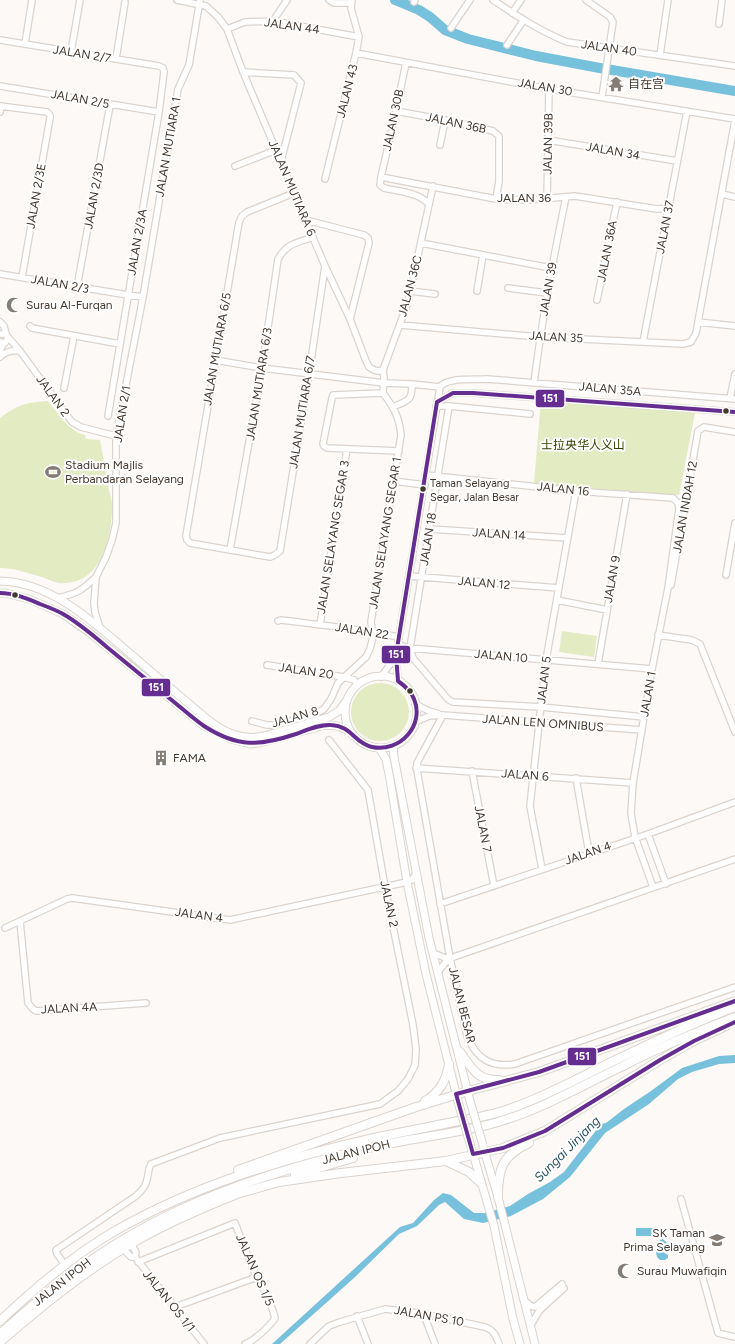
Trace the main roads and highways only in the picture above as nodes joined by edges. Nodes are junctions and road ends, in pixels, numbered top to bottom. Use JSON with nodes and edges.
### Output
{"nodes":[{"id":1,"x":0,"y":581,"type":"edge"},
{"id":2,"x":26,"y":585,"type":"junction"},
{"id":3,"x":0,"y":592,"type":"edge"},
{"id":4,"x":22,"y":597,"type":"junction"},
{"id":5,"x":347,"y":700,"type":"junction"},
{"id":6,"x":350,"y":731,"type":"junction"},
{"id":7,"x":393,"y":746,"type":"junction"},
{"id":8,"x":378,"y":748,"type":"junction"},
{"id":9,"x":735,"y":1001,"type":"edge"},
{"id":10,"x":735,"y":1007,"type":"edge"},
{"id":11,"x":735,"y":1017,"type":"edge"},
{"id":12,"x":735,"y":1022,"type":"edge"},
{"id":13,"x":458,"y":1051,"type":"junction"},
{"id":14,"x":449,"y":1064,"type":"junction"},
{"id":15,"x":510,"y":1080,"type":"junction"},
{"id":16,"x":468,"y":1091,"type":"junction"},
{"id":17,"x":456,"y":1094,"type":"junction"},
{"id":18,"x":416,"y":1107,"type":"junction"},
{"id":19,"x":545,"y":1130,"type":"junction"},
{"id":20,"x":452,"y":1132,"type":"junction"},
{"id":21,"x":484,"y":1148,"type":"junction"},
{"id":22,"x":472,"y":1151,"type":"junction"},
{"id":23,"x":446,"y":1161,"type":"junction"},
{"id":24,"x":482,"y":1183,"type":"junction"},
{"id":25,"x":237,"y":1194,"type":"junction"},
{"id":26,"x":498,"y":1197,"type":"junction"},
{"id":27,"x":154,"y":1210,"type":"junction"},
{"id":28,"x":0,"y":1321,"type":"edge"},
{"id":29,"x":0,"y":1334,"type":"edge"},
{"id":30,"x":0,"y":1342,"type":"edge"},
{"id":31,"x":520,"y":1344,"type":"edge"},
{"id":32,"x":535,"y":1344,"type":"edge"}],
"edges":[{"from":1,"to":2,"type":"main road"},
{"from":2,"to":4,"type":"main road"},
{"from":2,"to":5,"type":"main road"},
{"from":3,"to":4,"type":"main road"},
{"from":4,"to":6,"type":"main road"},
{"from":5,"to":6,"type":"main road"},
{"from":5,"to":7,"type":"main road"},
{"from":6,"to":8,"type":"main road"},
{"from":7,"to":8,"type":"main road"},
{"from":7,"to":13,"type":"main road","name":"JALAN BESAR"},
{"from":8,"to":14,"type":"main road"},
{"from":9,"to":15,"type":"highway"},
{"from":10,"to":27,"type":"highway","name":"JALAN IPOH"},
{"from":11,"to":20,"type":"highway","name":"JALAN IPOH"},
{"from":12,"to":19,"type":"highway"},
{"from":13,"to":15,"type":"highway"},
{"from":13,"to":16,"type":"main road","name":"JALAN BESAR"},
{"from":14,"to":17,"type":"main road"},
{"from":14,"to":18,"type":"highway"},
{"from":15,"to":16,"type":"highway"},
{"from":16,"to":17,"type":"highway"},
{"from":16,"to":21,"type":"main road","name":"JALAN BESAR","bridge":true},
{"from":17,"to":18,"type":"highway"},
{"from":17,"to":22,"type":"main road","bridge":true},
{"from":18,"to":27,"type":"highway"},
{"from":19,"to":21,"type":"highway"},
{"from":19,"to":26,"type":"highway"},
{"from":20,"to":25,"type":"highway"},
{"from":20,"to":29,"type":"highway","name":"JALAN IPOH"},
{"from":21,"to":22,"type":"highway"},
{"from":21,"to":26,"type":"main road","name":"JALAN BESAR"},
{"from":22,"to":23,"type":"highway"},
{"from":22,"to":24,"type":"main road"},
{"from":23,"to":24,"type":"highway"},
{"from":23,"to":25,"type":"highway"},
{"from":24,"to":31,"type":"main road"},
{"from":25,"to":30,"type":"highway"},
{"from":26,"to":32,"type":"main road","name":"JALAN BESAR"},
{"from":27,"to":28,"type":"highway","name":"JALAN IPOH"}]}
